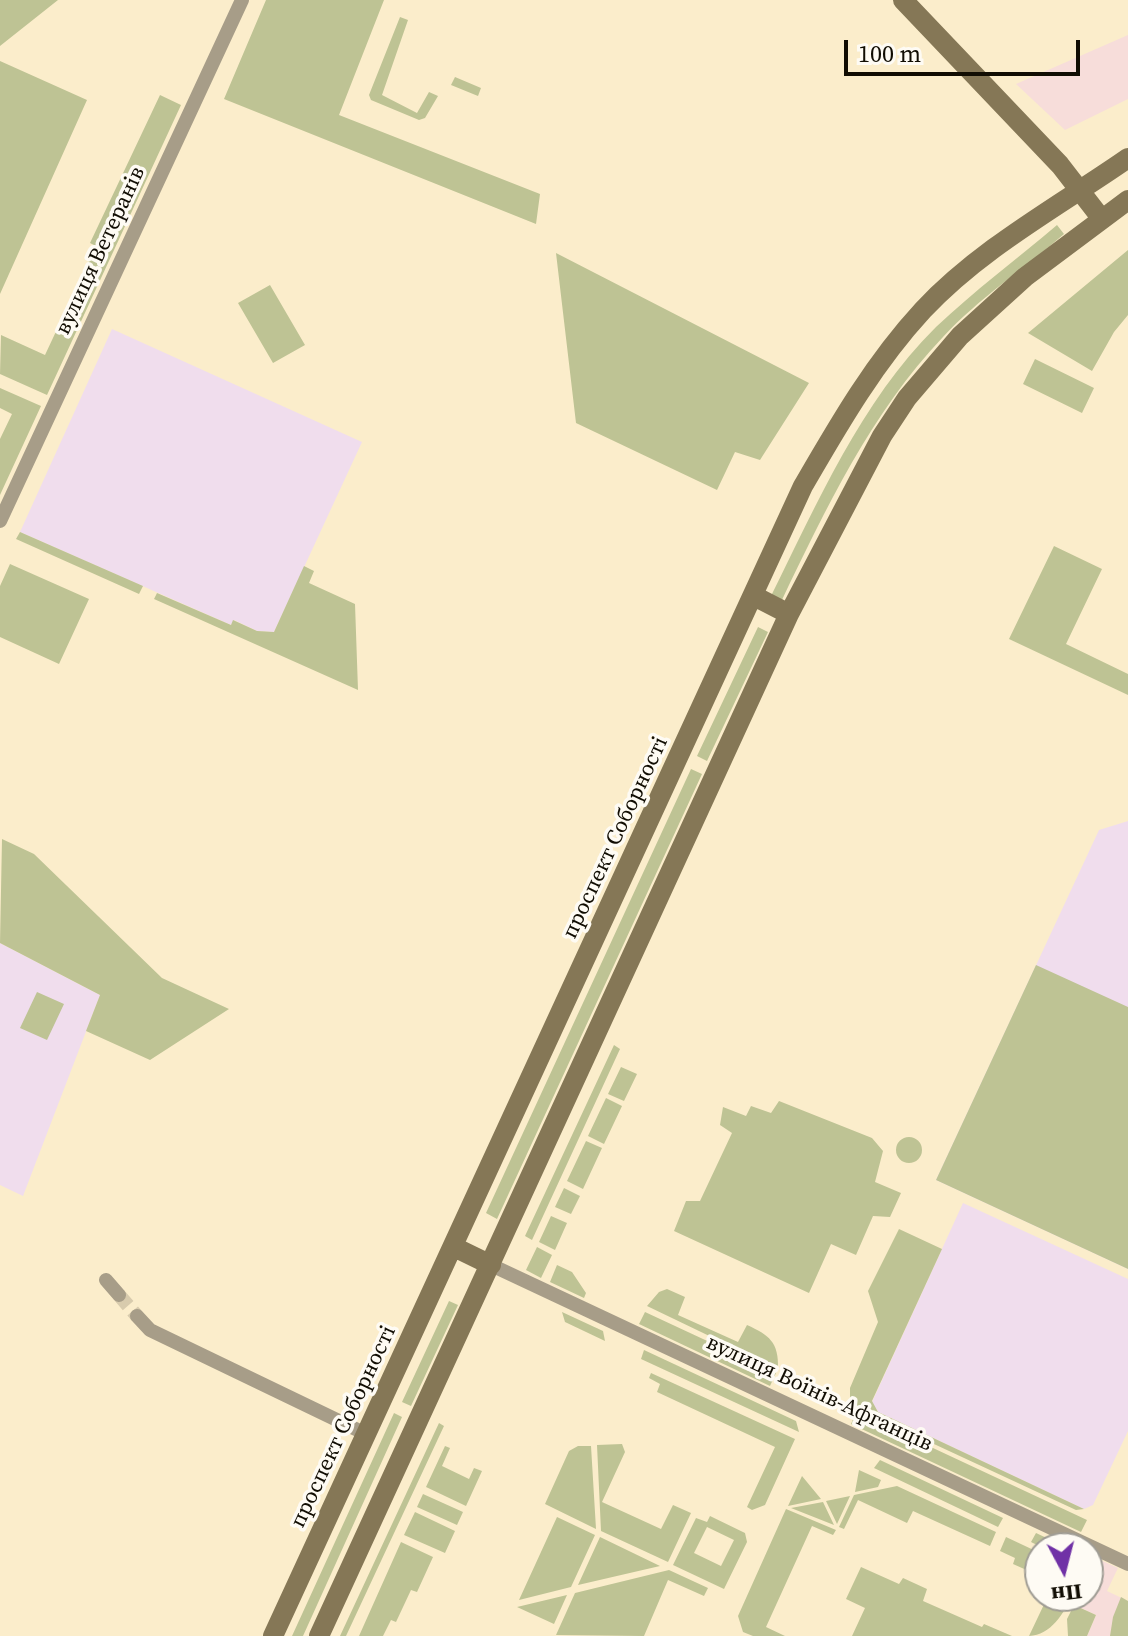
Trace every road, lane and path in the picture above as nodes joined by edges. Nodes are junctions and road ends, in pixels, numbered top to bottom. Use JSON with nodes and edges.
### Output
{"nodes":[{"id":1,"x":242,"y":0,"type":"edge"},
{"id":2,"x":903,"y":0,"type":"edge"},
{"id":3,"x":1128,"y":158,"type":"edge"},
{"id":4,"x":1078,"y":189,"type":"junction"},
{"id":5,"x":1128,"y":200,"type":"edge"},
{"id":6,"x":1101,"y":218,"type":"junction"},
{"id":7,"x":0,"y":521,"type":"edge"},
{"id":8,"x":754,"y":596,"type":"junction"},
{"id":9,"x":789,"y":614,"type":"junction"},
{"id":10,"x":454,"y":1247,"type":"junction"},
{"id":11,"x":491,"y":1265,"type":"junction"},
{"id":12,"x":106,"y":1280,"type":"dead end"},
{"id":13,"x":119,"y":1295,"type":"tunnel mouth"},
{"id":14,"x":137,"y":1316,"type":"tunnel mouth"},
{"id":15,"x":366,"y":1434,"type":"junction"},
{"id":16,"x":1128,"y":1564,"type":"edge"},
{"id":17,"x":273,"y":1636,"type":"edge"},
{"id":18,"x":319,"y":1636,"type":"edge"}],
"edges":[{"from":1,"to":7,"type":"street","name":"вулиця Ветеранів"},
{"from":2,"to":4,"type":"main road"},
{"from":3,"to":4,"type":"main road","name":"проспект Соборності"},
{"from":4,"to":6,"type":"main road"},
{"from":4,"to":8,"type":"main road","name":"проспект Соборності"},
{"from":5,"to":6,"type":"main road"},
{"from":6,"to":9,"type":"main road"},
{"from":8,"to":9,"type":"main road"},
{"from":8,"to":10,"type":"main road","name":"проспект Соборності"},
{"from":9,"to":11,"type":"main road"},
{"from":10,"to":11,"type":"main road"},
{"from":10,"to":15,"type":"main road","name":"проспект Соборності"},
{"from":11,"to":16,"type":"street","name":"вулиця Воїнів-Афганців"},
{"from":11,"to":18,"type":"main road"},
{"from":12,"to":13,"type":"street"},
{"from":14,"to":15,"type":"street"},
{"from":15,"to":17,"type":"main road","name":"проспект Соборності"}]}
